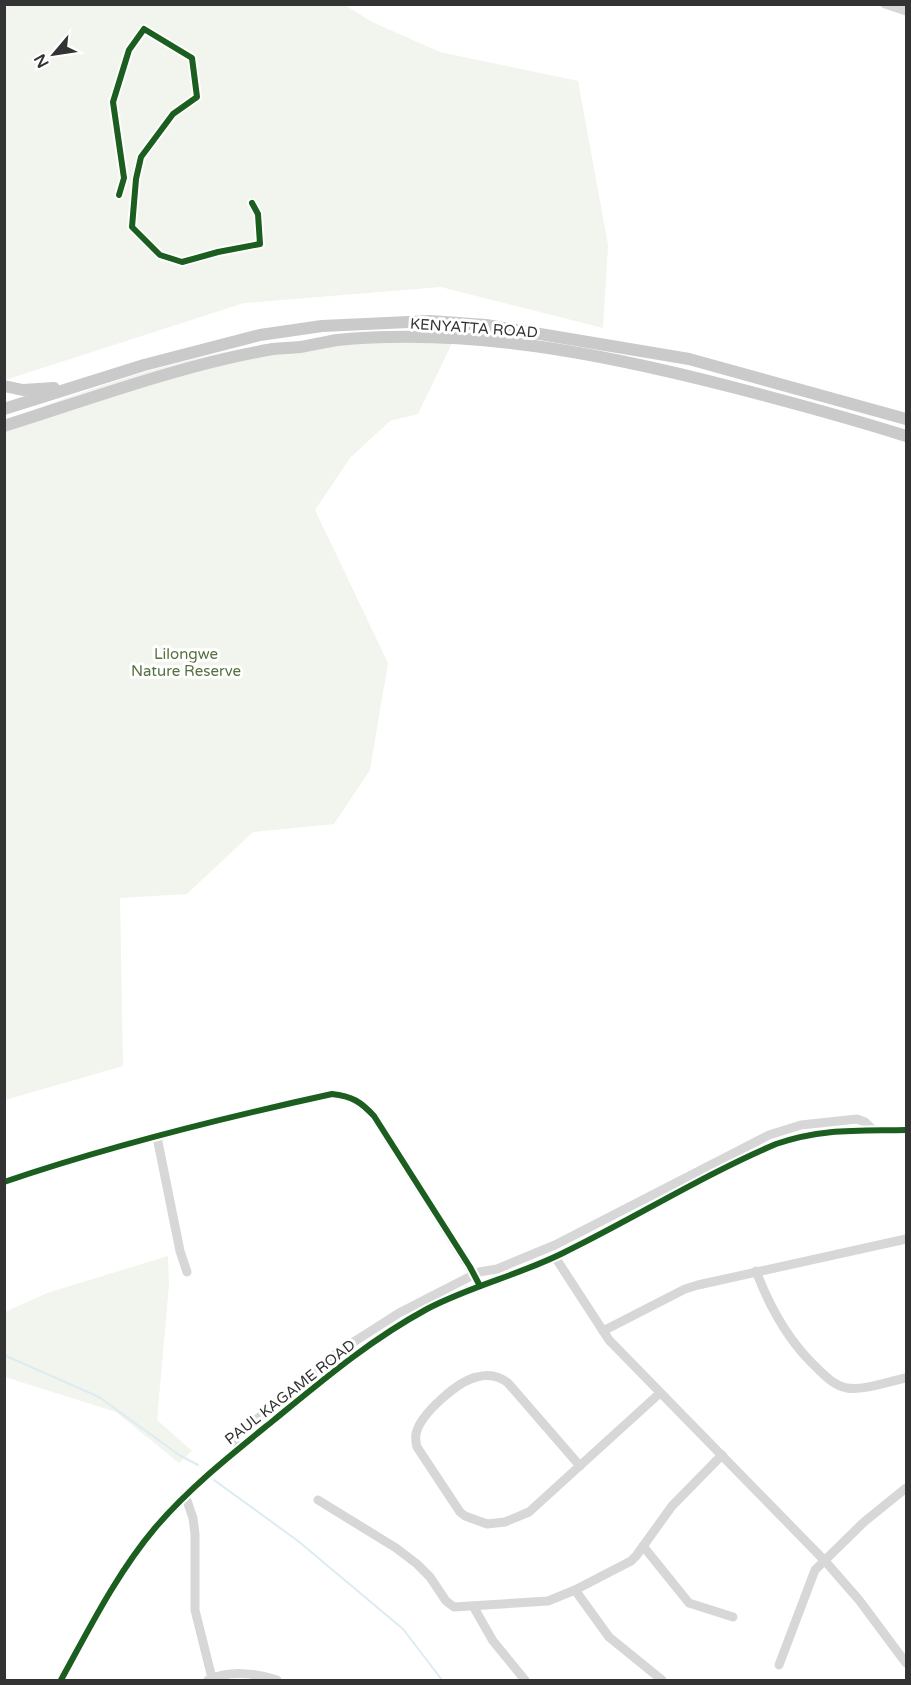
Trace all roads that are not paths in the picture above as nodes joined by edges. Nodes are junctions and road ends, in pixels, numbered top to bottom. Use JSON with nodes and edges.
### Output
{"nodes":[{"id":1,"x":885,"y":4,"type":"edge"},
{"id":2,"x":906,"y":11,"type":"edge"},
{"id":3,"x":119,"y":195,"type":"dead end"},
{"id":4,"x":252,"y":203,"type":"dead end"},
{"id":5,"x":87,"y":382,"type":"junction"},
{"id":6,"x":4,"y":386,"type":"edge"},
{"id":7,"x":4,"y":409,"type":"edge"},
{"id":8,"x":906,"y":419,"type":"edge"},
{"id":9,"x":4,"y":426,"type":"edge"},
{"id":10,"x":906,"y":436,"type":"edge"},
{"id":11,"x":873,"y":1130,"type":"junction"},
{"id":12,"x":906,"y":1131,"type":"edge"},
{"id":13,"x":157,"y":1137,"type":"junction"},
{"id":14,"x":4,"y":1182,"type":"edge"},
{"id":15,"x":906,"y":1239,"type":"edge"},
{"id":16,"x":555,"y":1257,"type":"junction"},
{"id":17,"x":756,"y":1271,"type":"junction"},
{"id":18,"x":187,"y":1272,"type":"dead end"},
{"id":19,"x":474,"y":1275,"type":"junction"},
{"id":20,"x":480,"y":1286,"type":"junction"},
{"id":21,"x":603,"y":1331,"type":"junction"},
{"id":22,"x":906,"y":1378,"type":"edge"},
{"id":23,"x":660,"y":1393,"type":"junction"},
{"id":24,"x":237,"y":1449,"type":"junction"},
{"id":25,"x":722,"y":1455,"type":"junction"},
{"id":26,"x":580,"y":1466,"type":"junction"},
{"id":27,"x":906,"y":1488,"type":"edge"},
{"id":28,"x":185,"y":1495,"type":"junction"},
{"id":29,"x":318,"y":1500,"type":"dead end"},
{"id":30,"x":643,"y":1546,"type":"junction"},
{"id":31,"x":825,"y":1561,"type":"junction"},
{"id":32,"x":575,"y":1590,"type":"junction"},
{"id":33,"x":473,"y":1606,"type":"junction"},
{"id":34,"x":733,"y":1617,"type":"dead end"},
{"id":35,"x":906,"y":1663,"type":"edge"},
{"id":36,"x":779,"y":1665,"type":"dead end"},
{"id":37,"x":214,"y":1679,"type":"edge"},
{"id":38,"x":61,"y":1680,"type":"edge"},
{"id":39,"x":278,"y":1680,"type":"edge"},
{"id":40,"x":525,"y":1680,"type":"edge"},
{"id":41,"x":662,"y":1680,"type":"edge"}],
"edges":[{"from":1,"to":2,"type":"street"},
{"from":3,"to":4,"type":"street"},
{"from":5,"to":6,"type":"main road"},
{"from":5,"to":7,"type":"main road","name":"KENYATTA ROAD"},
{"from":5,"to":8,"type":"main road","name":"KENYATTA ROAD"},
{"from":9,"to":10,"type":"main road","name":"KENYATTA ROAD"},
{"from":11,"to":12,"type":"street","name":"PAUL KAGAME ROAD"},
{"from":11,"to":16,"type":"street","name":"PAUL KAGAME ROAD"},
{"from":11,"to":19,"type":"street"},
{"from":13,"to":14,"type":"street"},
{"from":13,"to":18,"type":"street"},
{"from":13,"to":19,"type":"street"},
{"from":15,"to":17,"type":"street"},
{"from":16,"to":20,"type":"street","name":"PAUL KAGAME ROAD"},
{"from":16,"to":21,"type":"street"},
{"from":17,"to":21,"type":"street"},
{"from":17,"to":22,"type":"street"},
{"from":19,"to":20,"type":"street"},
{"from":19,"to":24,"type":"street"},
{"from":20,"to":24,"type":"street","name":"PAUL KAGAME ROAD"},
{"from":21,"to":23,"type":"street"},
{"from":23,"to":25,"type":"street"},
{"from":23,"to":26,"type":"street"},
{"from":24,"to":28,"type":"street","name":"PAUL KAGAME ROAD"},
{"from":25,"to":30,"type":"street"},
{"from":25,"to":31,"type":"street"},
{"from":26,"to":26,"type":"street"},
{"from":27,"to":31,"type":"street"},
{"from":28,"to":37,"type":"street"},
{"from":28,"to":38,"type":"street","name":"PAUL KAGAME ROAD"},
{"from":29,"to":33,"type":"street"},
{"from":30,"to":32,"type":"street"},
{"from":30,"to":34,"type":"street"},
{"from":31,"to":35,"type":"street"},
{"from":31,"to":36,"type":"street"},
{"from":32,"to":33,"type":"street"},
{"from":32,"to":41,"type":"street"},
{"from":33,"to":40,"type":"street"},
{"from":37,"to":39,"type":"street"}]}
